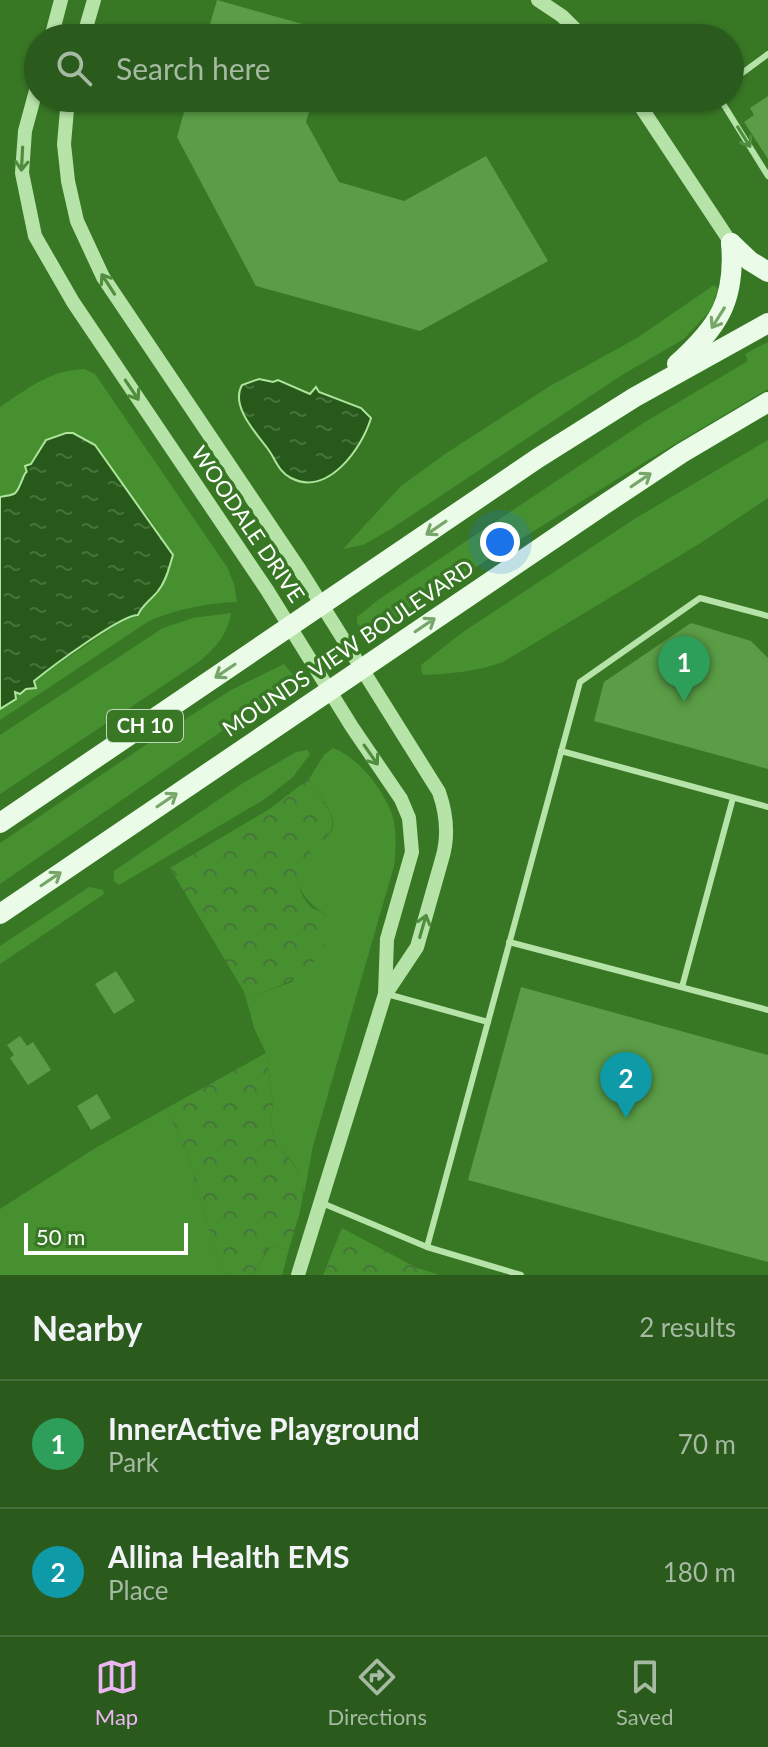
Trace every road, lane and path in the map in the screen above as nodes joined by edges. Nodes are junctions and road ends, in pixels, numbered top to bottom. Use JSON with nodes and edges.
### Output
{"nodes":[{"id":1,"x":61,"y":0,"type":"edge"},
{"id":2,"x":94,"y":0,"type":"edge"},
{"id":3,"x":538,"y":0,"type":"edge"},
{"id":4,"x":55,"y":24,"type":"edge"},
{"id":5,"x":87,"y":24,"type":"edge"},
{"id":6,"x":570,"y":24,"type":"edge"},
{"id":7,"x":768,"y":54,"type":"edge"},
{"id":8,"x":744,"y":72,"type":"edge"},
{"id":9,"x":30,"y":112,"type":"edge"},
{"id":10,"x":67,"y":112,"type":"edge"},
{"id":11,"x":644,"y":112,"type":"edge"},
{"id":12,"x":728,"y":112,"type":"edge"},
{"id":13,"x":768,"y":176,"type":"edge"},
{"id":14,"x":731,"y":243,"type":"junction"},
{"id":15,"x":768,"y":272,"type":"edge"},
{"id":16,"x":768,"y":323,"type":"edge"},
{"id":17,"x":635,"y":397,"type":"junction"},
{"id":18,"x":768,"y":402,"type":"edge"},
{"id":19,"x":322,"y":606,"type":"junction"},
{"id":20,"x":768,"y":616,"type":"edge"},
{"id":21,"x":290,"y":628,"type":"junction"},
{"id":22,"x":360,"y":668,"type":"junction"},
{"id":23,"x":328,"y":689,"type":"junction"},
{"id":24,"x":561,"y":751,"type":"junction"},
{"id":25,"x":733,"y":798,"type":"junction"},
{"id":26,"x":768,"y":807,"type":"edge"},
{"id":27,"x":0,"y":823,"type":"edge"},
{"id":28,"x":0,"y":914,"type":"edge"},
{"id":29,"x":509,"y":942,"type":"junction"},
{"id":30,"x":682,"y":987,"type":"junction"},
{"id":31,"x":385,"y":994,"type":"junction"},
{"id":32,"x":768,"y":1010,"type":"edge"},
{"id":33,"x":488,"y":1022,"type":"junction"},
{"id":34,"x":320,"y":1202,"type":"junction"},
{"id":35,"x":427,"y":1247,"type":"junction"},
{"id":36,"x":298,"y":1275,"type":"edge"},
{"id":37,"x":521,"y":1275,"type":"edge"}],
"edges":[{"from":1,"to":4,"type":"street"},
{"from":2,"to":5,"type":"street"},
{"from":3,"to":6,"type":"street"},
{"from":7,"to":8,"type":"lane"},
{"from":9,"to":21,"type":"street","name":"WOODALE DRIVE","one_way":true},
{"from":19,"to":10,"type":"street","name":"WOODALE DRIVE","one_way":true},
{"from":11,"to":14,"type":"street"},
{"from":12,"to":13,"type":"lane","one_way":true},
{"from":14,"to":15,"type":"main road"},
{"from":14,"to":17,"type":"main road","one_way":true},
{"from":16,"to":17,"type":"main road","number":"CH 10"},
{"from":17,"to":19,"type":"main road","number":"CH 10","one_way":true},
{"from":22,"to":18,"type":"main road","name":"MOUNDS VIEW BOULEVARD","one_way":true},
{"from":19,"to":21,"type":"main road","number":"CH 10"},
{"from":19,"to":22,"type":"street","name":"WOODALE DRIVE"},
{"from":20,"to":24,"type":"lane"},
{"from":21,"to":23,"type":"street","name":"WOODALE DRIVE"},
{"from":21,"to":27,"type":"main road","number":"CH 10","one_way":true},
{"from":22,"to":23,"type":"main road","name":"MOUNDS VIEW BOULEVARD"},
{"from":31,"to":22,"type":"street","name":"WOODALE DRIVE","one_way":true},
{"from":28,"to":23,"type":"main road","name":"MOUNDS VIEW BOULEVARD","one_way":true},
{"from":23,"to":31,"type":"street","name":"WOODALE DRIVE","one_way":true},
{"from":24,"to":25,"type":"lane"},
{"from":24,"to":29,"type":"lane"},
{"from":25,"to":26,"type":"lane"},
{"from":25,"to":30,"type":"lane"},
{"from":29,"to":30,"type":"lane"},
{"from":29,"to":33,"type":"lane"},
{"from":30,"to":32,"type":"lane"},
{"from":31,"to":33,"type":"lane"},
{"from":31,"to":34,"type":"street","name":"WOODALE DRIVE"},
{"from":33,"to":35,"type":"lane"},
{"from":34,"to":35,"type":"lane"},
{"from":34,"to":36,"type":"street","name":"WOODALE DRIVE"},
{"from":35,"to":37,"type":"lane"}]}
